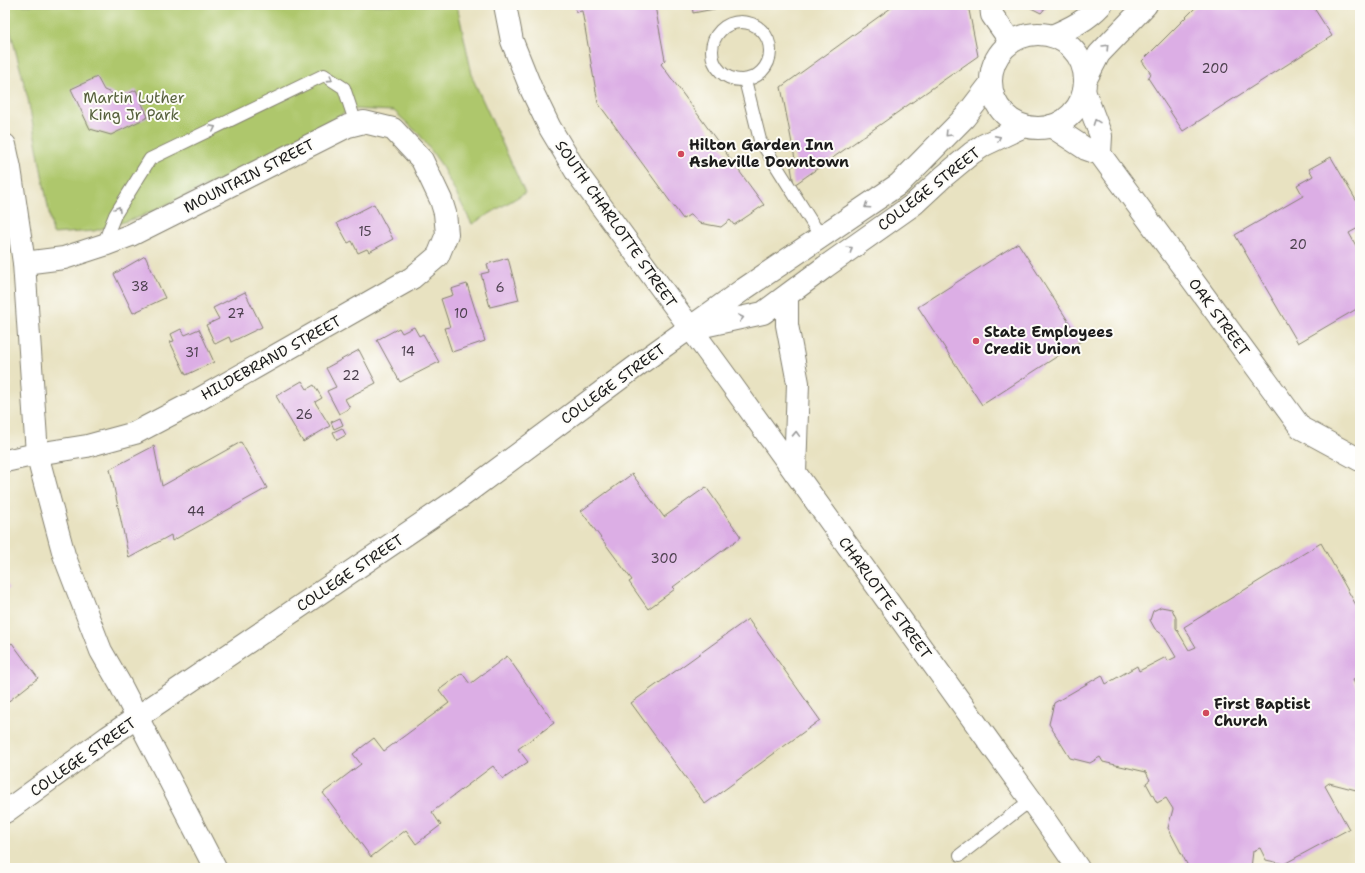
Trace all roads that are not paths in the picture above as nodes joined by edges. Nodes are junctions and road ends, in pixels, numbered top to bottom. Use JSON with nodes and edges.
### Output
{"nodes":[{"id":1,"x":505,"y":5,"type":"edge"},
{"id":2,"x":990,"y":5,"type":"edge"},
{"id":3,"x":1101,"y":5,"type":"edge"},
{"id":4,"x":1146,"y":5,"type":"edge"},
{"id":5,"x":1052,"y":36,"type":"junction"},
{"id":6,"x":1011,"y":42,"type":"junction"},
{"id":7,"x":745,"y":80,"type":"junction"},
{"id":8,"x":991,"y":83,"type":"junction"},
{"id":9,"x":1085,"y":85,"type":"junction"},
{"id":10,"x":356,"y":124,"type":"junction"},
{"id":11,"x":1024,"y":126,"type":"junction"},
{"id":12,"x":1051,"y":126,"type":"junction"},
{"id":13,"x":5,"y":146,"type":"edge"},
{"id":14,"x":1100,"y":154,"type":"junction"},
{"id":15,"x":441,"y":200,"type":"joint"},
{"id":16,"x":821,"y":237,"type":"junction"},
{"id":17,"x":104,"y":245,"type":"junction"},
{"id":18,"x":24,"y":263,"type":"junction"},
{"id":19,"x":786,"y":296,"type":"junction"},
{"id":20,"x":690,"y":329,"type":"junction"},
{"id":21,"x":37,"y":454,"type":"junction"},
{"id":22,"x":1358,"y":460,"type":"edge"},
{"id":23,"x":5,"y":461,"type":"edge"},
{"id":24,"x":795,"y":473,"type":"junction"},
{"id":25,"x":137,"y":718,"type":"junction"},
{"id":26,"x":1031,"y":800,"type":"junction"},
{"id":27,"x":5,"y":812,"type":"edge"},
{"id":28,"x":960,"y":855,"type":"dead end"},
{"id":29,"x":215,"y":868,"type":"edge"},
{"id":30,"x":1078,"y":868,"type":"edge"}],
"edges":[{"from":1,"to":20,"type":"main road","name":"SOUTH CHARLOTTE STREET"},
{"from":2,"to":6,"type":"main road"},
{"from":3,"to":5,"type":"main road"},
{"from":9,"to":4,"type":"main road","one_way":true},
{"from":5,"to":6,"type":"main road"},
{"from":5,"to":9,"type":"main road"},
{"from":6,"to":8,"type":"main road"},
{"from":7,"to":7,"type":"lane"},
{"from":7,"to":16,"type":"lane"},
{"from":8,"to":11,"type":"main road"},
{"from":8,"to":16,"type":"main road","name":"COLLEGE STREET","one_way":true},
{"from":9,"to":12,"type":"main road"},
{"from":14,"to":9,"type":"main road","one_way":true},
{"from":10,"to":15,"type":"main road","name":"MOUNTAIN STREET"},
{"from":10,"to":17,"type":"main road","name":"MOUNTAIN STREET"},
{"from":17,"to":10,"type":"lane","one_way":true},
{"from":11,"to":12,"type":"main road"},
{"from":19,"to":11,"type":"main road","name":"COLLEGE STREET","one_way":true},
{"from":12,"to":14,"type":"main road"},
{"from":13,"to":18,"type":"main road"},
{"from":14,"to":22,"type":"main road","name":"OAK STREET"},
{"from":15,"to":21,"type":"main road","name":"HILDEBRAND STREET"},
{"from":16,"to":20,"type":"main road","name":"COLLEGE STREET"},
{"from":17,"to":18,"type":"main road","name":"MOUNTAIN STREET"},
{"from":18,"to":21,"type":"main road"},
{"from":20,"to":19,"type":"main road","name":"COLLEGE STREET","one_way":true},
{"from":24,"to":19,"type":"main road","one_way":true},
{"from":20,"to":24,"type":"main road","name":"CHARLOTTE STREET"},
{"from":20,"to":25,"type":"main road","name":"COLLEGE STREET"},
{"from":21,"to":23,"type":"main road"},
{"from":21,"to":25,"type":"main road"},
{"from":24,"to":26,"type":"main road","name":"CHARLOTTE STREET"},
{"from":25,"to":27,"type":"main road","name":"COLLEGE STREET"},
{"from":25,"to":29,"type":"main road"},
{"from":26,"to":28,"type":"lane"},
{"from":26,"to":30,"type":"main road","name":"CHARLOTTE STREET"}]}
